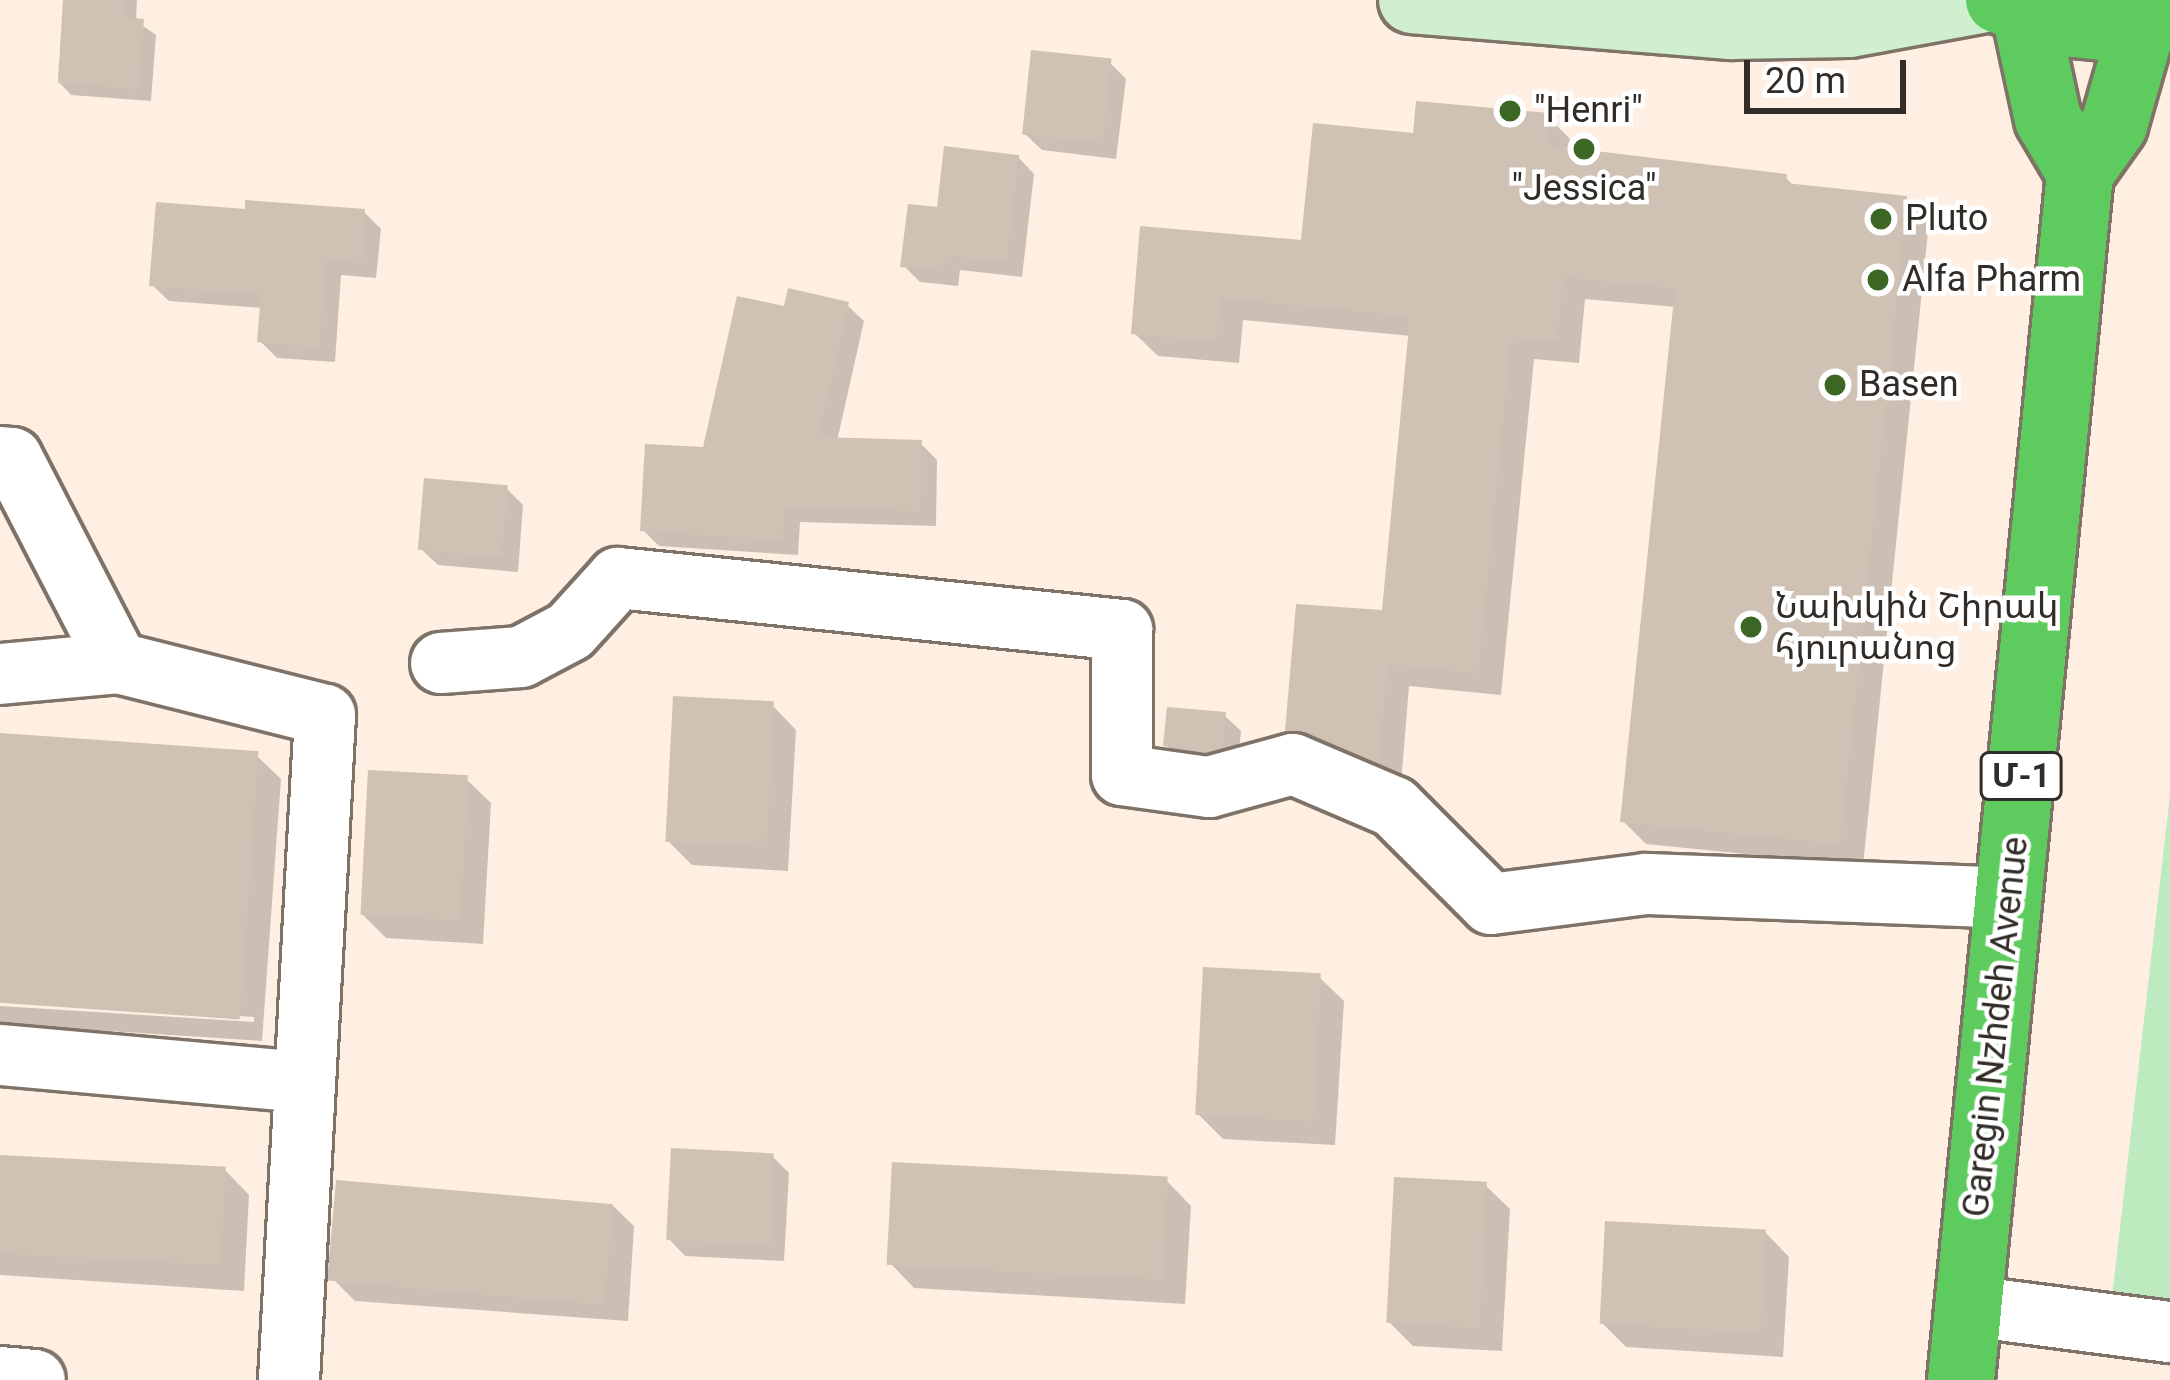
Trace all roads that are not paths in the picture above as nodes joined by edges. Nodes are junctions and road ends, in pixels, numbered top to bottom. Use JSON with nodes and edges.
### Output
{"nodes":[{"id":1,"x":1412,"y":0,"type":"edge"},
{"id":2,"x":2001,"y":4,"type":"edge"},
{"id":3,"x":1550,"y":6,"type":"edge"},
{"id":4,"x":2156,"y":20,"type":"edge"},
{"id":5,"x":2080,"y":172,"type":"junction"},
{"id":6,"x":0,"y":457,"type":"edge"},
{"id":7,"x":118,"y":663,"type":"junction"},
{"id":8,"x":440,"y":663,"type":"dead end"},
{"id":9,"x":0,"y":674,"type":"edge"},
{"id":10,"x":2008,"y":898,"type":"junction"},
{"id":11,"x":0,"y":1055,"type":"edge"},
{"id":12,"x":305,"y":1082,"type":"junction"},
{"id":13,"x":1969,"y":1306,"type":"junction"},
{"id":14,"x":2170,"y":1332,"type":"edge"},
{"id":15,"x":0,"y":1377,"type":"edge"},
{"id":16,"x":35,"y":1380,"type":"edge"},
{"id":17,"x":289,"y":1380,"type":"edge"},
{"id":18,"x":1961,"y":1380,"type":"edge"}],
"edges":[{"from":1,"to":3,"type":"street"},
{"from":2,"to":3,"type":"street"},
{"from":2,"to":4,"type":"highway"},
{"from":2,"to":5,"type":"highway"},
{"from":4,"to":5,"type":"highway","name":"Garegin Nzhdeh Avenue","number":"Մ-1"},
{"from":5,"to":10,"type":"highway","name":"Garegin Nzhdeh Avenue","number":"Մ-1"},
{"from":6,"to":7,"type":"street"},
{"from":7,"to":9,"type":"street"},
{"from":7,"to":12,"type":"street"},
{"from":8,"to":10,"type":"street"},
{"from":10,"to":13,"type":"highway","name":"Garegin Nzhdeh Avenue","number":"Մ-1"},
{"from":11,"to":12,"type":"street"},
{"from":12,"to":17,"type":"street"},
{"from":13,"to":14,"type":"street"},
{"from":13,"to":18,"type":"highway","name":"Garegin Nzhdeh Avenue","number":"Մ-1"},
{"from":15,"to":16,"type":"street"}]}
